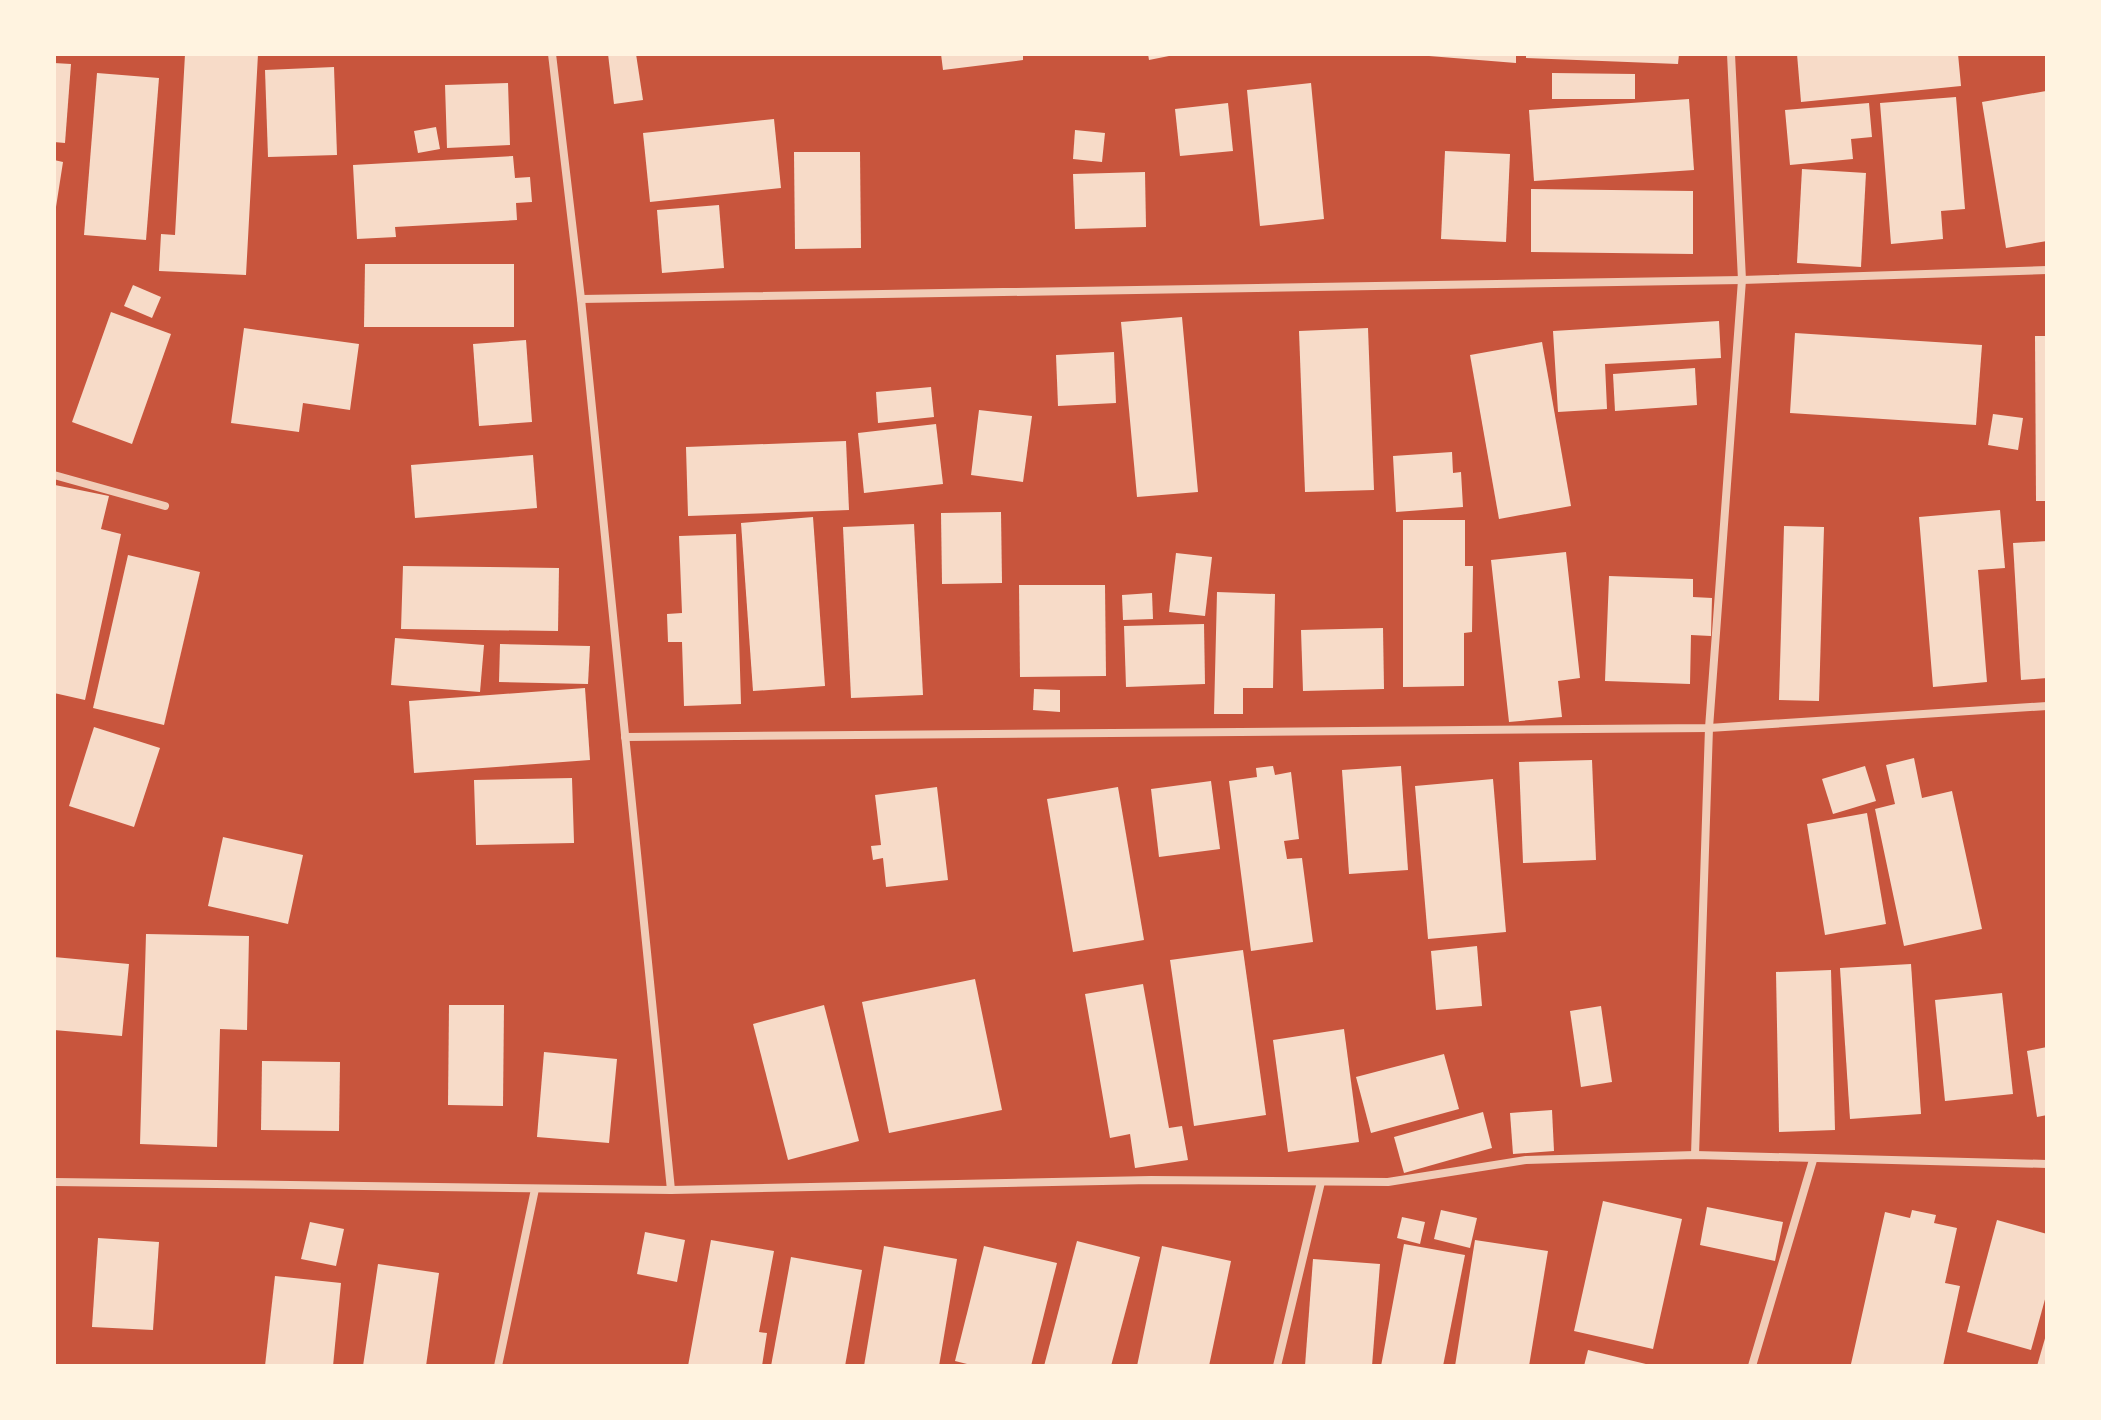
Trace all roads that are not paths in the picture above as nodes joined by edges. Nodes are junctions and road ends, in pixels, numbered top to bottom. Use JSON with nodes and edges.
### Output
{"nodes":[{"id":1,"x":552,"y":54,"type":"edge"},
{"id":2,"x":1731,"y":54,"type":"edge"},
{"id":3,"x":2047,"y":270,"type":"edge"},
{"id":4,"x":1742,"y":280,"type":"junction"},
{"id":5,"x":581,"y":299,"type":"junction"},
{"id":6,"x":54,"y":475,"type":"edge"},
{"id":7,"x":165,"y":506,"type":"dead end"},
{"id":8,"x":2047,"y":706,"type":"edge"},
{"id":9,"x":1709,"y":728,"type":"junction"},
{"id":10,"x":625,"y":737,"type":"junction"},
{"id":11,"x":1695,"y":1155,"type":"junction"},
{"id":12,"x":1813,"y":1160,"type":"junction"},
{"id":13,"x":2047,"y":1164,"type":"edge"},
{"id":14,"x":54,"y":1182,"type":"edge"},
{"id":15,"x":1321,"y":1182,"type":"junction"},
{"id":16,"x":535,"y":1189,"type":"junction"},
{"id":17,"x":671,"y":1190,"type":"junction"},
{"id":18,"x":498,"y":1366,"type":"edge"},
{"id":19,"x":1277,"y":1366,"type":"edge"},
{"id":20,"x":1752,"y":1366,"type":"edge"}],
"edges":[{"from":1,"to":5,"type":"street"},
{"from":2,"to":4,"type":"street"},
{"from":3,"to":4,"type":"street"},
{"from":4,"to":5,"type":"street"},
{"from":4,"to":9,"type":"street"},
{"from":5,"to":10,"type":"street"},
{"from":6,"to":7,"type":"street"},
{"from":8,"to":9,"type":"street"},
{"from":9,"to":10,"type":"street"},
{"from":9,"to":11,"type":"street"},
{"from":10,"to":17,"type":"street"},
{"from":11,"to":12,"type":"street"},
{"from":11,"to":15,"type":"street"},
{"from":12,"to":13,"type":"street"},
{"from":12,"to":20,"type":"street"},
{"from":14,"to":16,"type":"street"},
{"from":15,"to":17,"type":"street"},
{"from":15,"to":19,"type":"street"},
{"from":16,"to":17,"type":"street"},
{"from":16,"to":18,"type":"street"}]}
